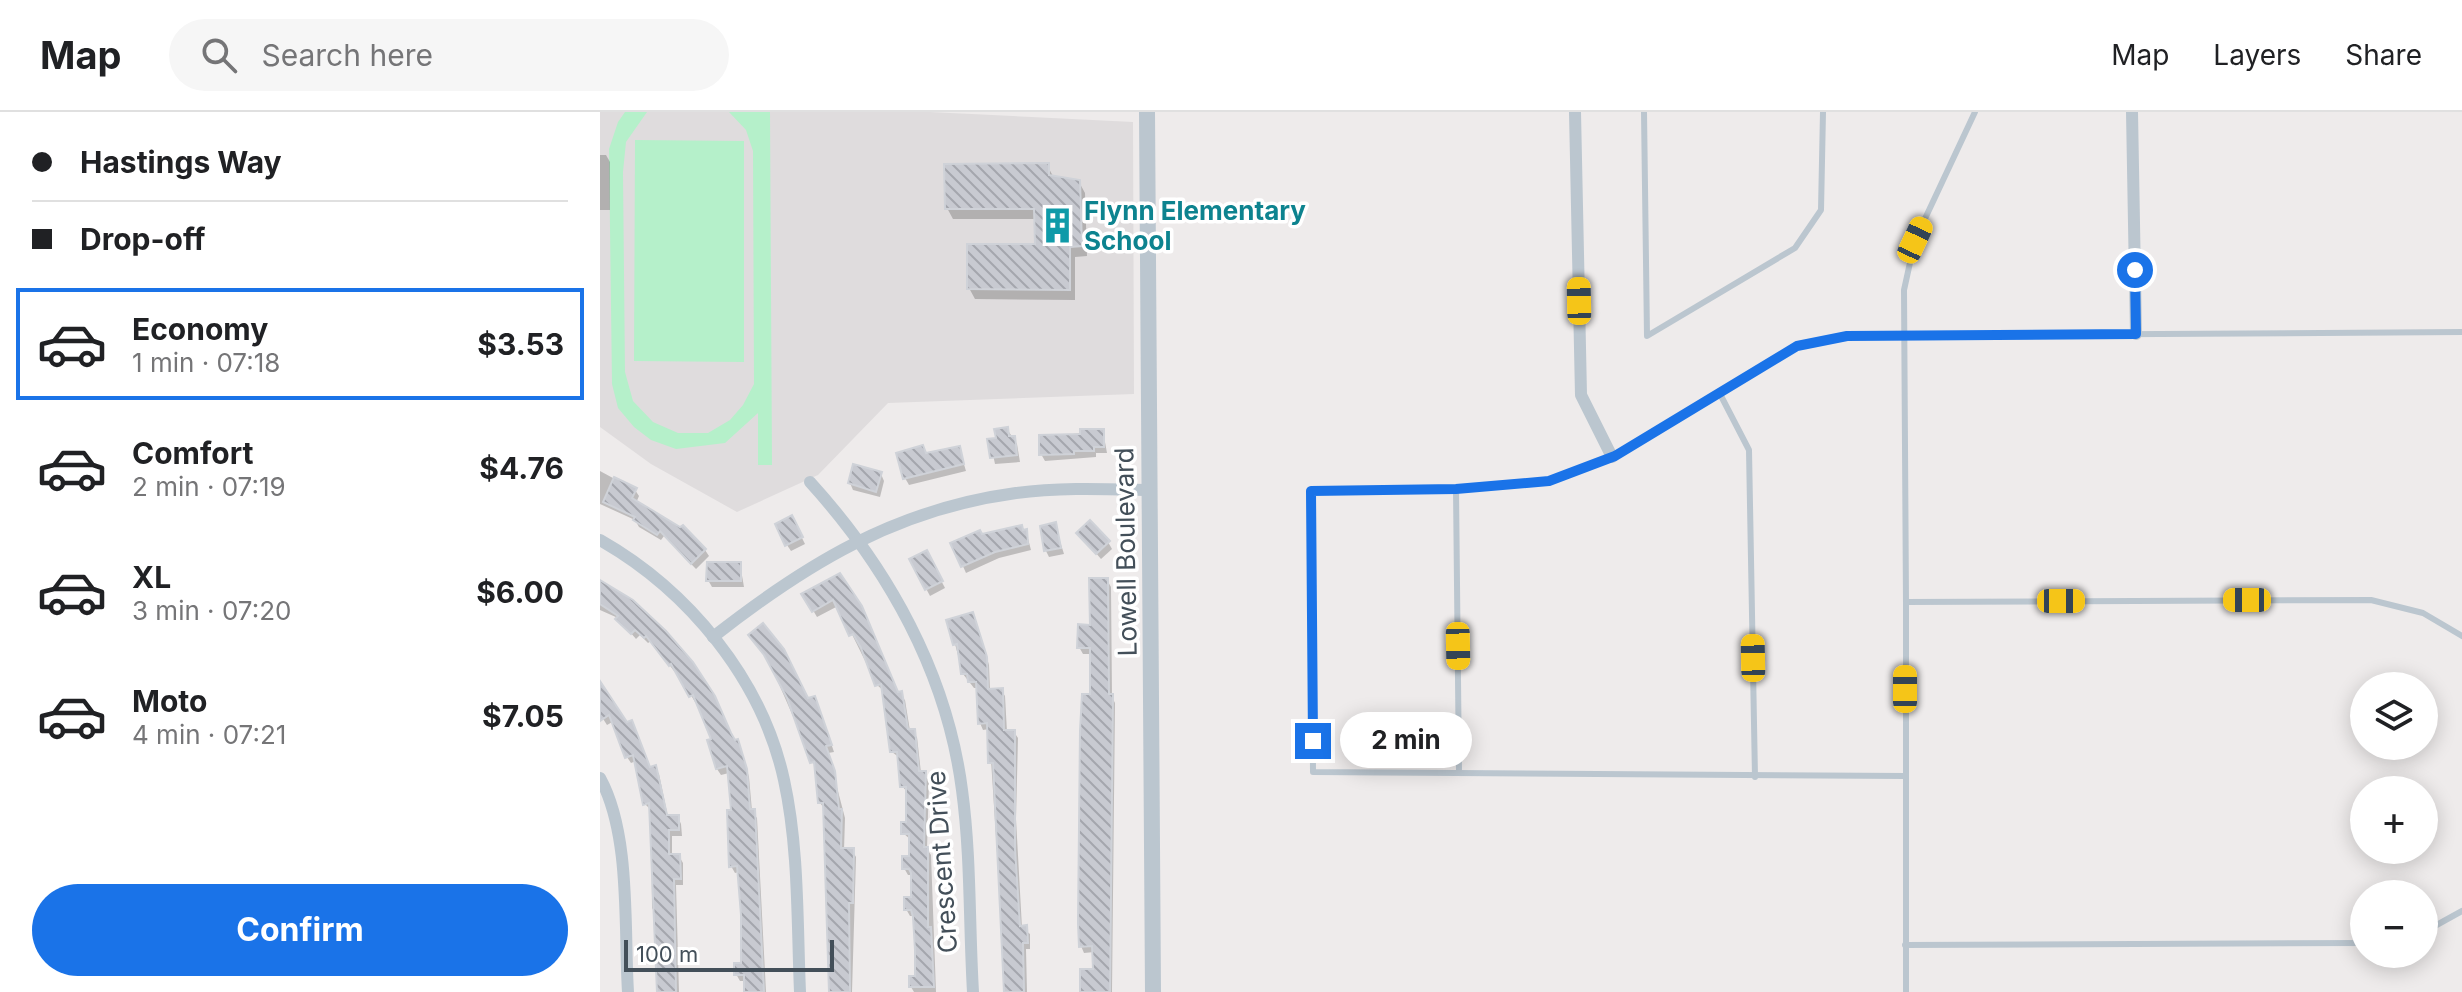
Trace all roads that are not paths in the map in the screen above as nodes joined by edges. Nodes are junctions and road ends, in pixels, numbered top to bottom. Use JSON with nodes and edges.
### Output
{"nodes":[{"id":1,"x":1147,"y":112,"type":"edge"},
{"id":2,"x":1575,"y":112,"type":"edge"},
{"id":3,"x":1644,"y":112,"type":"edge"},
{"id":4,"x":1823,"y":112,"type":"edge"},
{"id":5,"x":1975,"y":112,"type":"edge"},
{"id":6,"x":2132,"y":112,"type":"edge"},
{"id":7,"x":2462,"y":332,"type":"edge"},
{"id":8,"x":2136,"y":334,"type":"junction"},
{"id":9,"x":1905,"y":335,"type":"junction"},
{"id":10,"x":1719,"y":392,"type":"junction"},
{"id":11,"x":1612,"y":457,"type":"junction"},
{"id":12,"x":810,"y":482,"type":"dead end"},
{"id":13,"x":1456,"y":489,"type":"junction"},
{"id":14,"x":1150,"y":490,"type":"junction"},
{"id":15,"x":600,"y":540,"type":"edge"},
{"id":16,"x":859,"y":540,"type":"junction"},
{"id":17,"x":1906,"y":602,"type":"junction"},
{"id":18,"x":2462,"y":636,"type":"edge"},
{"id":19,"x":713,"y":637,"type":"junction"},
{"id":20,"x":1459,"y":772,"type":"junction"},
{"id":21,"x":1905,"y":776,"type":"junction"},
{"id":22,"x":1755,"y":777,"type":"junction"},
{"id":23,"x":600,"y":778,"type":"edge"},
{"id":24,"x":2462,"y":911,"type":"edge"},
{"id":25,"x":2438,"y":924,"type":"edge"},
{"id":26,"x":2350,"y":943,"type":"edge"},
{"id":27,"x":1905,"y":945,"type":"junction"},
{"id":28,"x":628,"y":992,"type":"edge"},
{"id":29,"x":800,"y":992,"type":"edge"},
{"id":30,"x":973,"y":992,"type":"edge"},
{"id":31,"x":1153,"y":992,"type":"edge"},
{"id":32,"x":1906,"y":992,"type":"edge"}],
"edges":[{"from":1,"to":14,"type":"street","name":"Lowell Boulevard"},
{"from":2,"to":11,"type":"street"},
{"from":3,"to":4,"type":"lane"},
{"from":5,"to":9,"type":"lane"},
{"from":6,"to":8,"type":"street"},
{"from":7,"to":8,"type":"lane"},
{"from":8,"to":9,"type":"lane"},
{"from":9,"to":10,"type":"lane"},
{"from":9,"to":17,"type":"lane"},
{"from":10,"to":11,"type":"lane"},
{"from":10,"to":22,"type":"lane"},
{"from":11,"to":13,"type":"lane"},
{"from":12,"to":16,"type":"street","name":"Crescent Drive"},
{"from":13,"to":20,"type":"lane"},
{"from":13,"to":20,"type":"lane"},
{"from":14,"to":16,"type":"street"},
{"from":14,"to":31,"type":"street","name":"Lowell Boulevard"},
{"from":15,"to":19,"type":"street"},
{"from":16,"to":19,"type":"street"},
{"from":16,"to":30,"type":"street","name":"Crescent Drive"},
{"from":17,"to":18,"type":"lane"},
{"from":17,"to":21,"type":"lane"},
{"from":19,"to":29,"type":"street"},
{"from":20,"to":22,"type":"lane"},
{"from":21,"to":22,"type":"lane"},
{"from":21,"to":27,"type":"lane"},
{"from":23,"to":28,"type":"street"},
{"from":24,"to":25,"type":"lane"},
{"from":26,"to":27,"type":"lane"},
{"from":27,"to":32,"type":"lane"}]}
